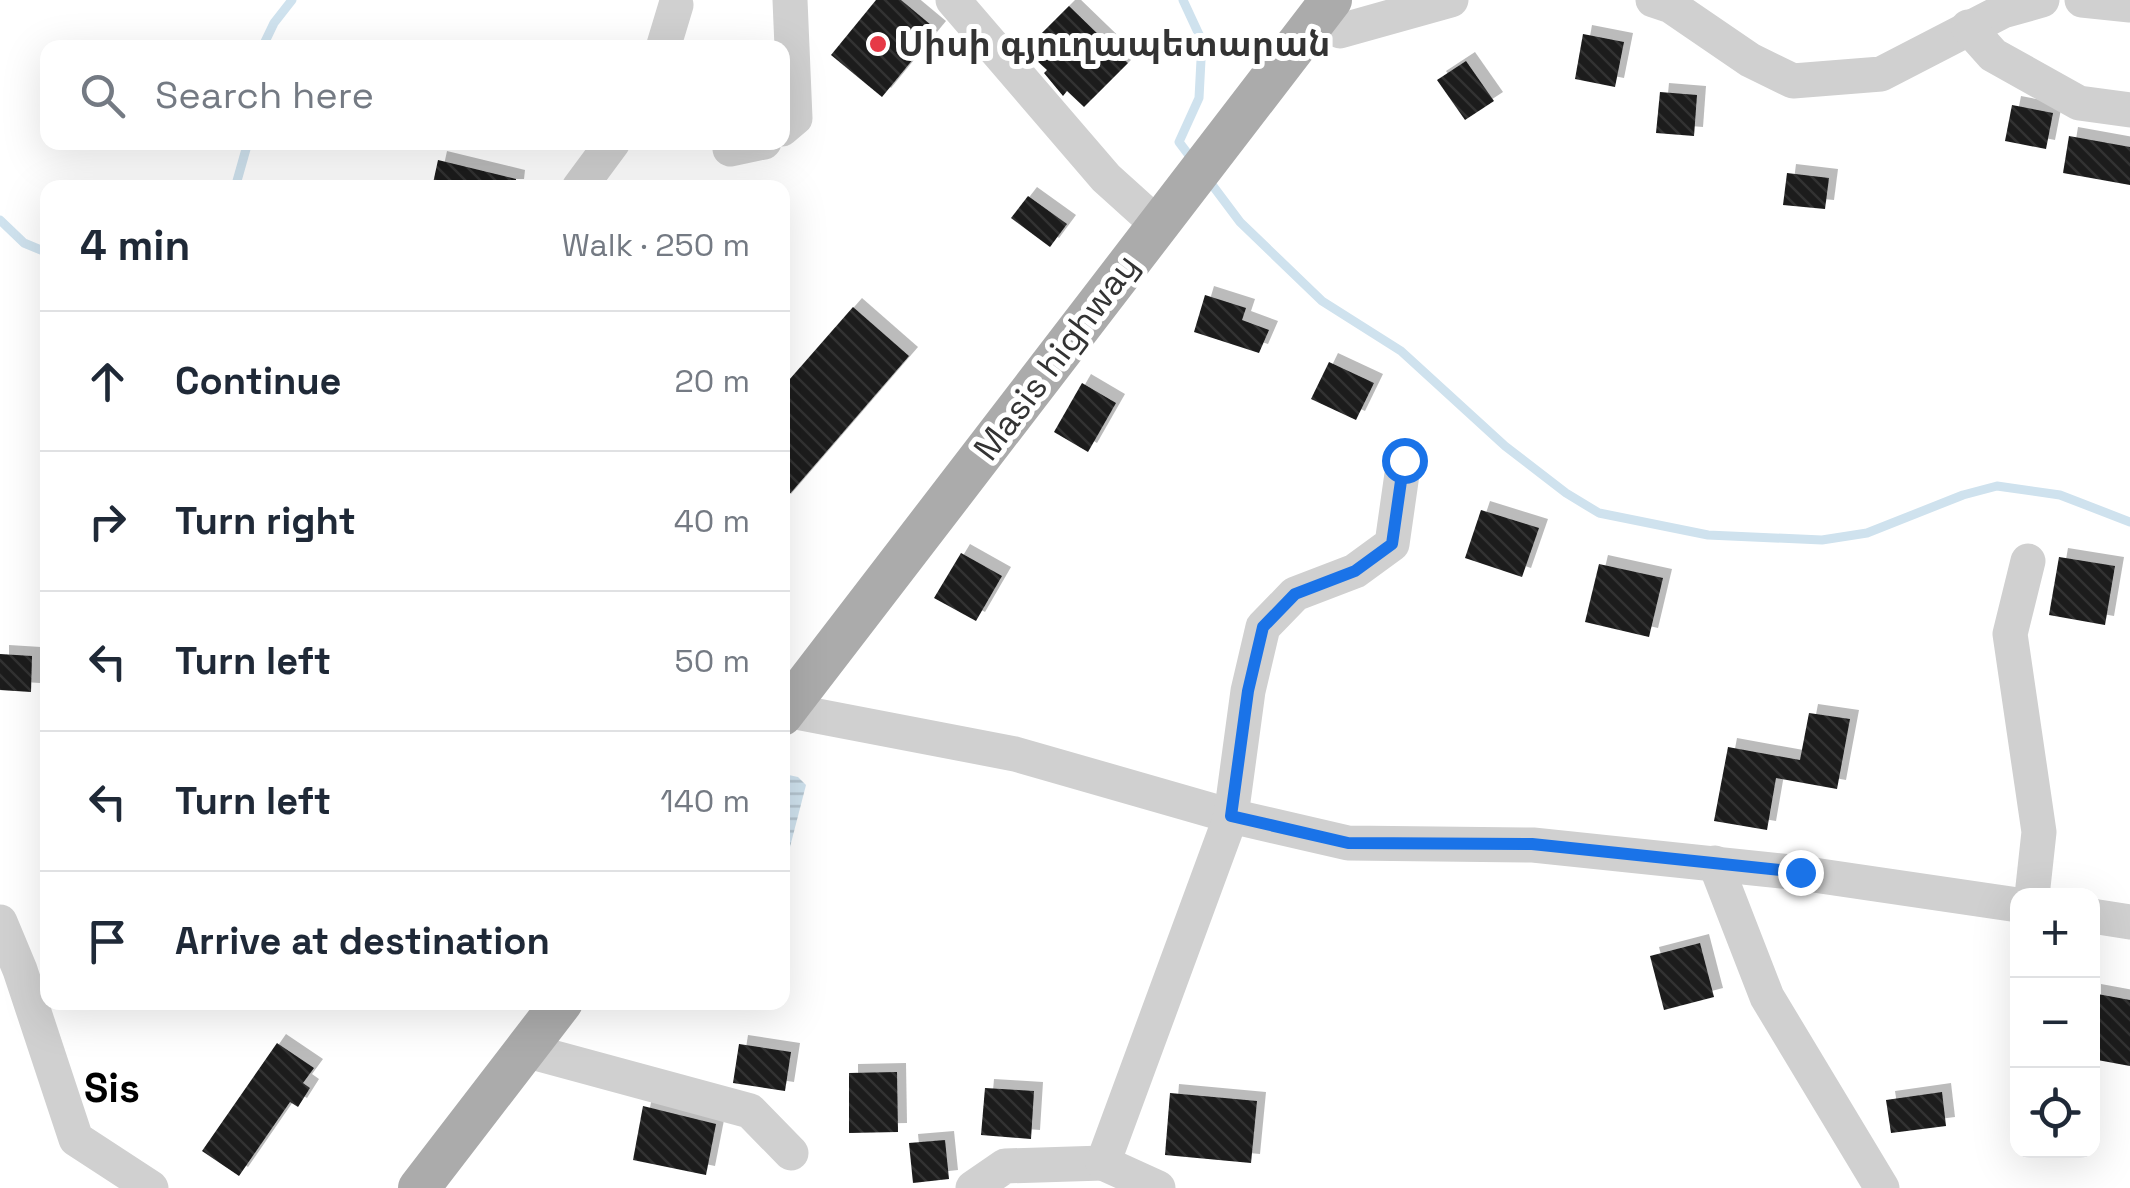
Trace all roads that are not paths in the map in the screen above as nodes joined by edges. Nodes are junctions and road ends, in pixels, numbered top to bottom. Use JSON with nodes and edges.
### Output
{"nodes":[{"id":1,"x":790,"y":0,"type":"edge"},
{"id":2,"x":954,"y":0,"type":"edge"},
{"id":3,"x":1451,"y":0,"type":"edge"},
{"id":4,"x":1653,"y":0,"type":"edge"},
{"id":5,"x":2042,"y":0,"type":"edge"},
{"id":6,"x":2082,"y":0,"type":"edge"},
{"id":7,"x":676,"y":4,"type":"dead end"},
{"id":8,"x":2130,"y":5,"type":"edge"},
{"id":9,"x":1316,"y":21,"type":"edge"},
{"id":10,"x":1968,"y":27,"type":"junction"},
{"id":11,"x":666,"y":40,"type":"edge"},
{"id":12,"x":2130,"y":110,"type":"edge"},
{"id":13,"x":790,"y":123,"type":"edge"},
{"id":14,"x":608,"y":150,"type":"edge"},
{"id":15,"x":586,"y":180,"type":"edge"},
{"id":16,"x":1157,"y":224,"type":"junction"},
{"id":17,"x":1404,"y":460,"type":"dead end"},
{"id":18,"x":2028,"y":561,"type":"dead end"},
{"id":19,"x":790,"y":702,"type":"edge"},
{"id":20,"x":790,"y":711,"type":"edge"},
{"id":21,"x":1231,"y":816,"type":"junction"},
{"id":22,"x":1715,"y":863,"type":"junction"},
{"id":23,"x":2033,"y":888,"type":"edge"},
{"id":24,"x":2010,"y":904,"type":"edge"},
{"id":25,"x":2100,"y":917,"type":"edge"},
{"id":26,"x":0,"y":922,"type":"edge"},
{"id":27,"x":2130,"y":922,"type":"edge"},
{"id":28,"x":22,"y":970,"type":"edge"},
{"id":29,"x":556,"y":1010,"type":"edge"},
{"id":30,"x":525,"y":1050,"type":"junction"},
{"id":31,"x":791,"y":1153,"type":"dead end"},
{"id":32,"x":1103,"y":1163,"type":"junction"},
{"id":33,"x":151,"y":1188,"type":"edge"},
{"id":34,"x":419,"y":1188,"type":"edge"},
{"id":35,"x":973,"y":1188,"type":"edge"},
{"id":36,"x":1158,"y":1188,"type":"edge"},
{"id":37,"x":1882,"y":1188,"type":"edge"}],
"edges":[{"from":1,"to":13,"type":"street"},
{"from":2,"to":16,"type":"street"},
{"from":3,"to":9,"type":"street"},
{"from":4,"to":10,"type":"street"},
{"from":5,"to":10,"type":"street"},
{"from":6,"to":8,"type":"street"},
{"from":7,"to":11,"type":"street"},
{"from":9,"to":16,"type":"main road","name":"Masis highway"},
{"from":10,"to":12,"type":"street"},
{"from":14,"to":15,"type":"street"},
{"from":16,"to":19,"type":"main road","name":"Masis highway"},
{"from":17,"to":21,"type":"street"},
{"from":18,"to":23,"type":"street"},
{"from":20,"to":21,"type":"street"},
{"from":21,"to":22,"type":"street"},
{"from":21,"to":32,"type":"street"},
{"from":22,"to":24,"type":"street"},
{"from":22,"to":37,"type":"street"},
{"from":25,"to":27,"type":"street"},
{"from":26,"to":28,"type":"street"},
{"from":28,"to":33,"type":"street"},
{"from":29,"to":30,"type":"main road"},
{"from":30,"to":31,"type":"street"},
{"from":30,"to":34,"type":"main road"},
{"from":32,"to":35,"type":"street"},
{"from":32,"to":36,"type":"street"}]}
